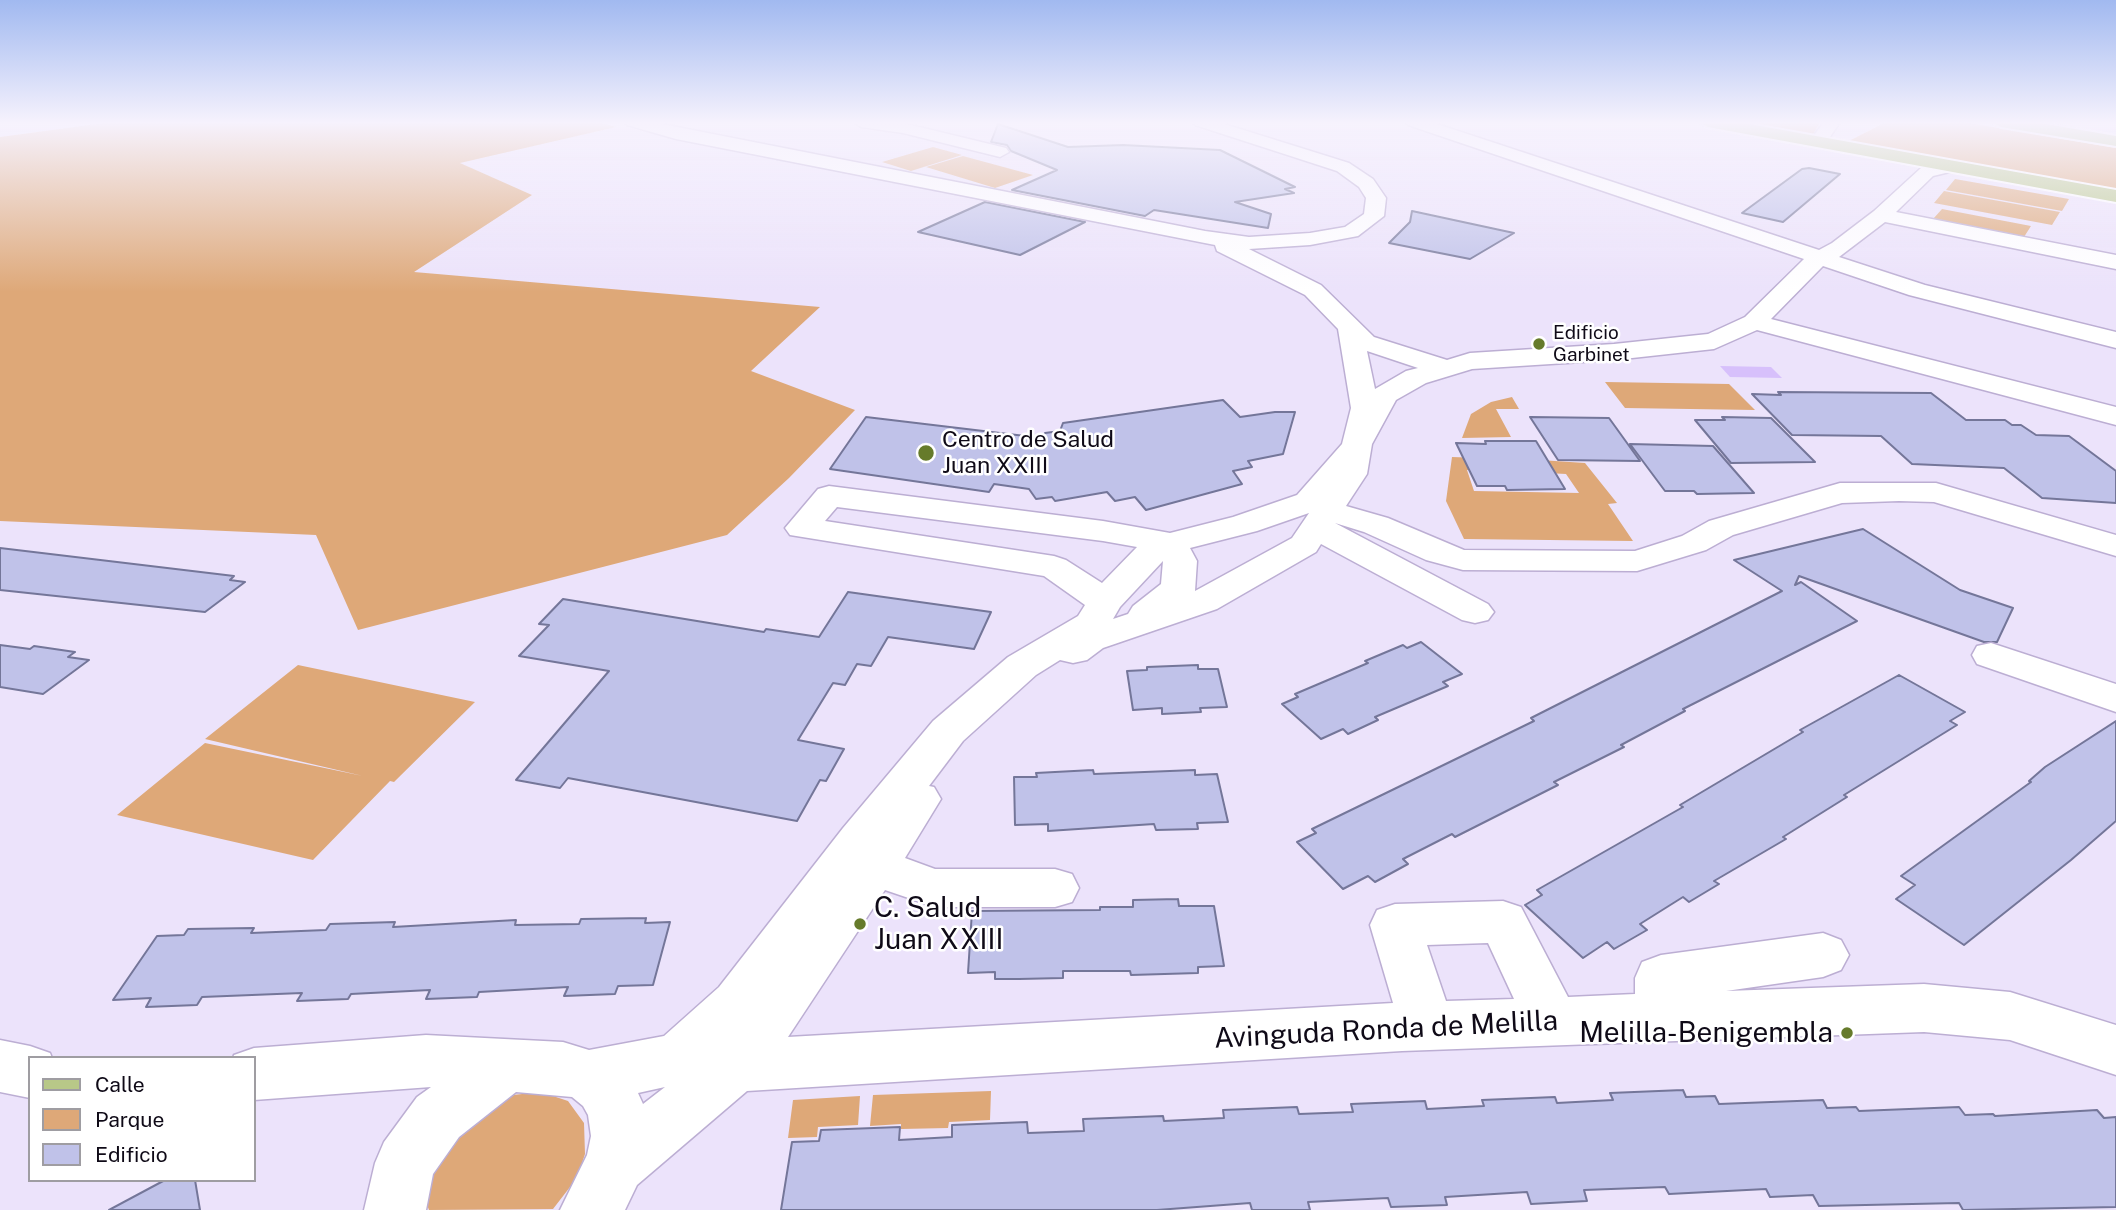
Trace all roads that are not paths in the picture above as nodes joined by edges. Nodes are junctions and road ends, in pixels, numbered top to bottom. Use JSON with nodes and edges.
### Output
{"nodes":[{"id":1,"x":904,"y":178,"type":"edge"},
{"id":2,"x":1359,"y":178,"type":"edge"},
{"id":3,"x":1579,"y":178,"type":"edge"},
{"id":4,"x":1896,"y":178,"type":"edge"},
{"id":5,"x":1920,"y":178,"type":"edge"},
{"id":6,"x":2020,"y":178,"type":"edge"},
{"id":7,"x":1595,"y":184,"type":"junction"},
{"id":8,"x":1565,"y":189,"type":"dead end"},
{"id":9,"x":2116,"y":196,"type":"edge"},
{"id":10,"x":1881,"y":215,"type":"junction"},
{"id":11,"x":1256,"y":253,"type":"junction"},
{"id":12,"x":1817,"y":259,"type":"junction"},
{"id":13,"x":2116,"y":262,"type":"edge"},
{"id":14,"x":1754,"y":322,"type":"junction"},
{"id":15,"x":1350,"y":329,"type":"junction"},
{"id":16,"x":2116,"y":340,"type":"edge"},
{"id":17,"x":1443,"y":367,"type":"junction"},
{"id":18,"x":2116,"y":416,"type":"edge"},
{"id":19,"x":1354,"y":450,"type":"junction"},
{"id":20,"x":1322,"y":519,"type":"junction"},
{"id":21,"x":1170,"y":543,"type":"junction"},
{"id":22,"x":2116,"y":546,"type":"edge"},
{"id":23,"x":1475,"y":612,"type":"dead end"},
{"id":24,"x":1119,"y":613,"type":"junction"},
{"id":25,"x":1992,"y":654,"type":"dead end"},
{"id":26,"x":2116,"y":698,"type":"edge"},
{"id":27,"x":868,"y":854,"type":"junction"},
{"id":28,"x":1055,"y":888,"type":"dead end"},
{"id":29,"x":1823,"y":955,"type":"dead end"},
{"id":30,"x":1662,"y":1018,"type":"junction"},
{"id":31,"x":1553,"y":1022,"type":"junction"},
{"id":32,"x":1428,"y":1027,"type":"junction"},
{"id":33,"x":2116,"y":1050,"type":"edge"},
{"id":34,"x":507,"y":1065,"type":"junction"},
{"id":35,"x":0,"y":1066,"type":"edge"},
{"id":36,"x":735,"y":1066,"type":"junction"},
{"id":37,"x":28,"y":1072,"type":"edge"},
{"id":38,"x":256,"y":1074,"type":"edge"},
{"id":39,"x":589,"y":1076,"type":"junction"},
{"id":40,"x":604,"y":1187,"type":"edge"},
{"id":41,"x":395,"y":1210,"type":"edge"}],
"edges":[{"from":1,"to":11,"type":"street"},
{"from":2,"to":11,"type":"street"},
{"from":3,"to":7,"type":"street"},
{"from":4,"to":12,"type":"street"},
{"from":5,"to":10,"type":"street"},
{"from":6,"to":9,"type":"main road"},
{"from":7,"to":8,"type":"street"},
{"from":7,"to":12,"type":"street"},
{"from":10,"to":12,"type":"street"},
{"from":10,"to":13,"type":"street"},
{"from":11,"to":15,"type":"street"},
{"from":12,"to":14,"type":"street"},
{"from":12,"to":16,"type":"street"},
{"from":14,"to":17,"type":"street"},
{"from":14,"to":18,"type":"street"},
{"from":15,"to":17,"type":"street"},
{"from":15,"to":19,"type":"street"},
{"from":17,"to":19,"type":"street"},
{"from":19,"to":20,"type":"street"},
{"from":19,"to":21,"type":"street"},
{"from":20,"to":22,"type":"street"},
{"from":20,"to":23,"type":"street"},
{"from":20,"to":24,"type":"street"},
{"from":21,"to":24,"type":"street"},
{"from":21,"to":24,"type":"street"},
{"from":24,"to":27,"type":"street"},
{"from":25,"to":26,"type":"street"},
{"from":27,"to":28,"type":"street"},
{"from":27,"to":36,"type":"street"},
{"from":27,"to":39,"type":"street"},
{"from":29,"to":30,"type":"street"},
{"from":30,"to":31,"type":"street","name":"Avinguda Ronda de Melilla"},
{"from":30,"to":33,"type":"street","name":"Avinguda Ronda de Melilla"},
{"from":31,"to":32,"type":"street","name":"Avinguda Ronda de Melilla"},
{"from":31,"to":32,"type":"street"},
{"from":32,"to":36,"type":"street","name":"Avinguda Ronda de Melilla"},
{"from":34,"to":38,"type":"street"},
{"from":34,"to":39,"type":"street"},
{"from":34,"to":41,"type":"street"},
{"from":35,"to":37,"type":"street"},
{"from":36,"to":40,"type":"street"},
{"from":39,"to":40,"type":"street"}]}
